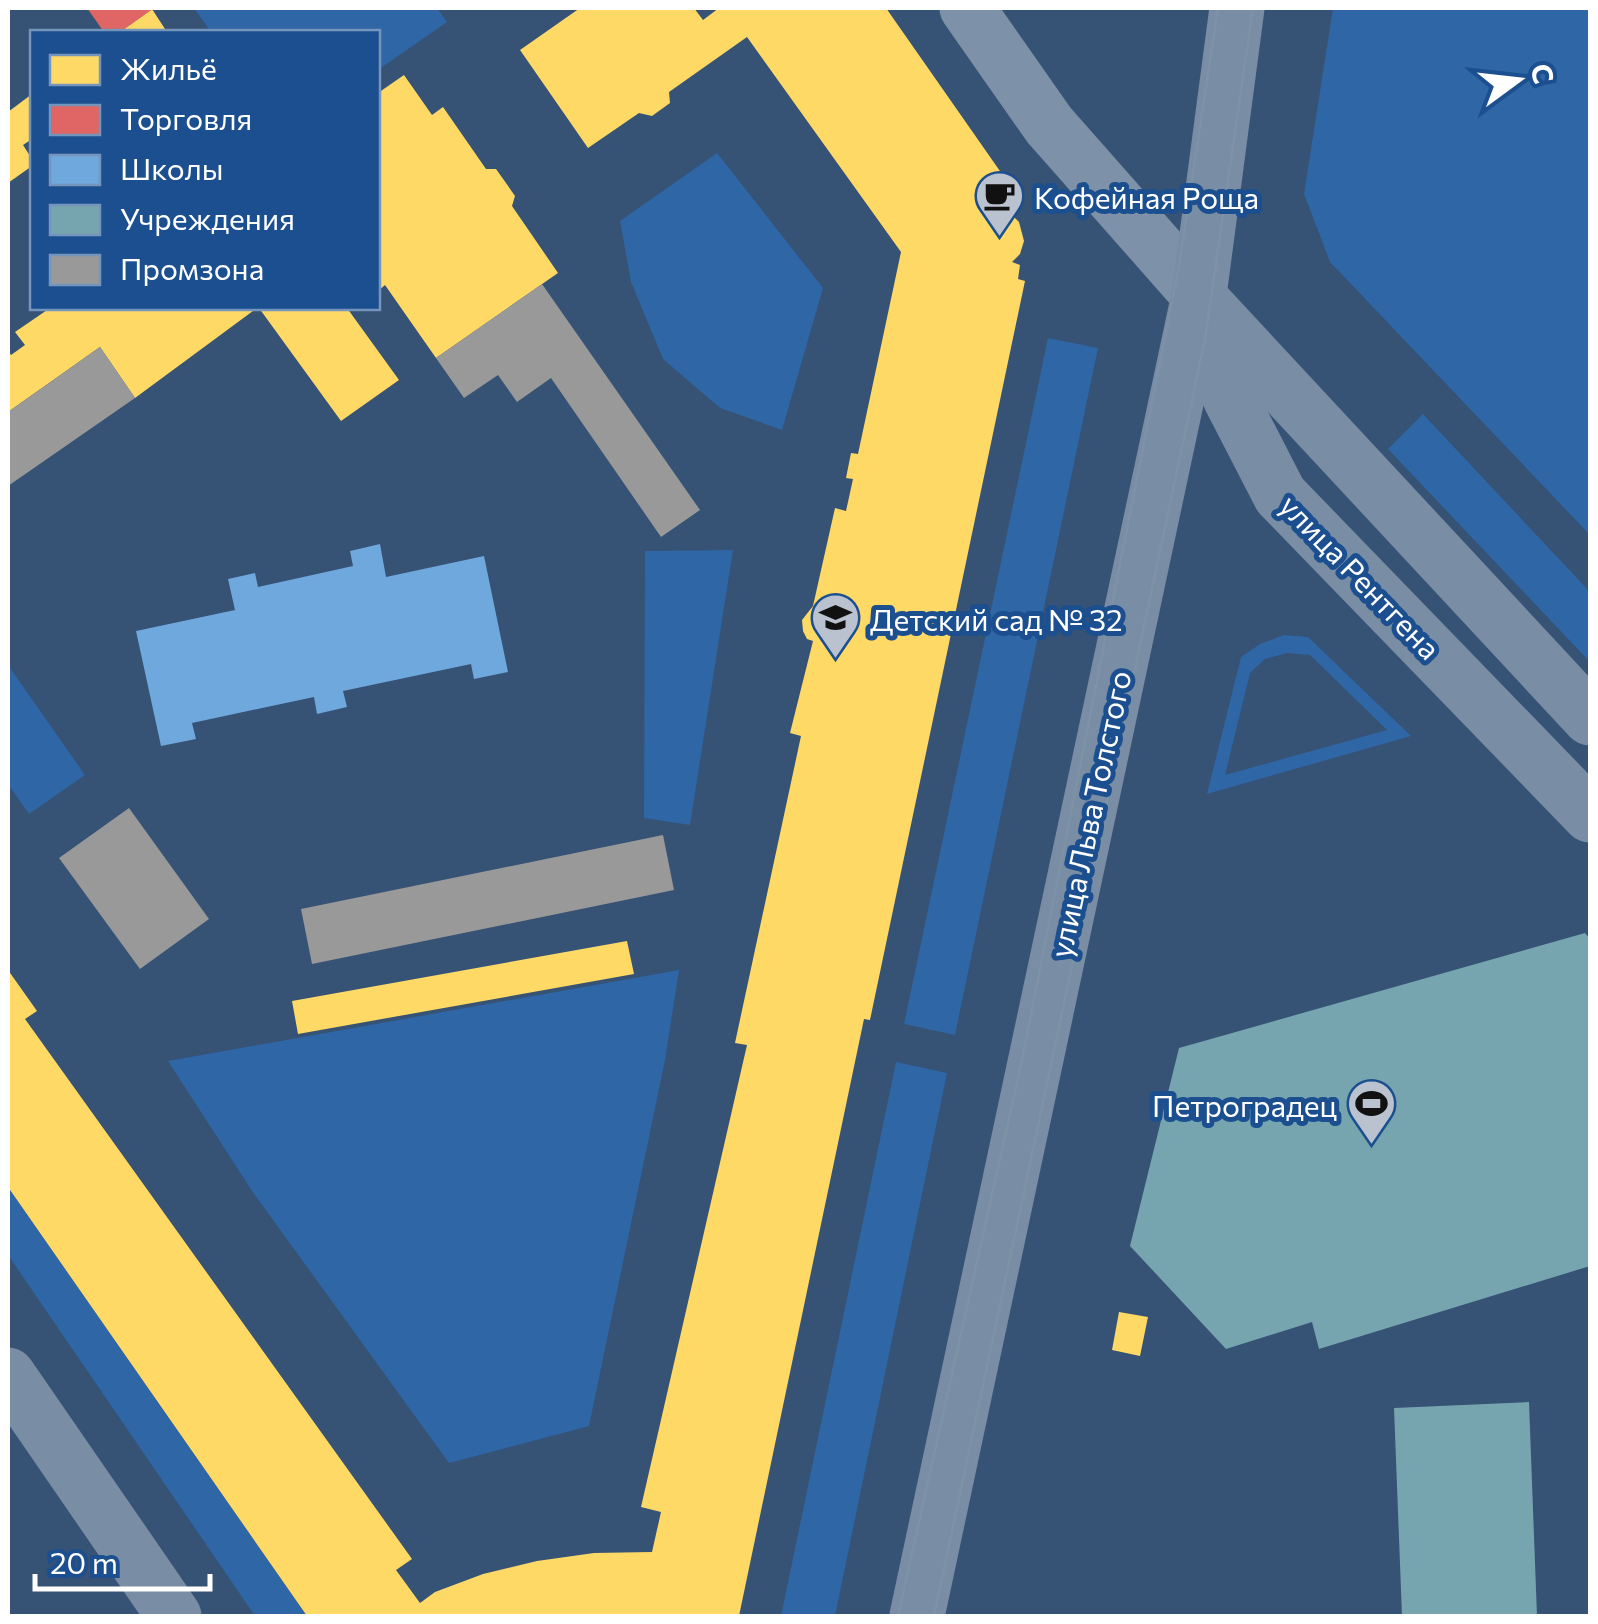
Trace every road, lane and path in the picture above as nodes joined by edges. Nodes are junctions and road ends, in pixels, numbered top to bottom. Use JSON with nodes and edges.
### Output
{"nodes":[{"id":1,"x":967,"y":8,"type":"edge"},
{"id":2,"x":1237,"y":8,"type":"edge"},
{"id":3,"x":1198,"y":295,"type":"junction"},
{"id":4,"x":1590,"y":718,"type":"edge"},
{"id":5,"x":1590,"y":815,"type":"edge"},
{"id":6,"x":8,"y":1375,"type":"edge"},
{"id":7,"x":174,"y":1616,"type":"edge"},
{"id":8,"x":918,"y":1616,"type":"edge"}],
"edges":[{"from":1,"to":3,"type":"street"},
{"from":2,"to":3,"type":"street","name":"улица Льва Толстого"},
{"from":3,"to":4,"type":"street"},
{"from":3,"to":5,"type":"street","name":"улица Рентгена"},
{"from":3,"to":8,"type":"street","name":"улица Льва Толстого"},
{"from":6,"to":7,"type":"street"}]}
